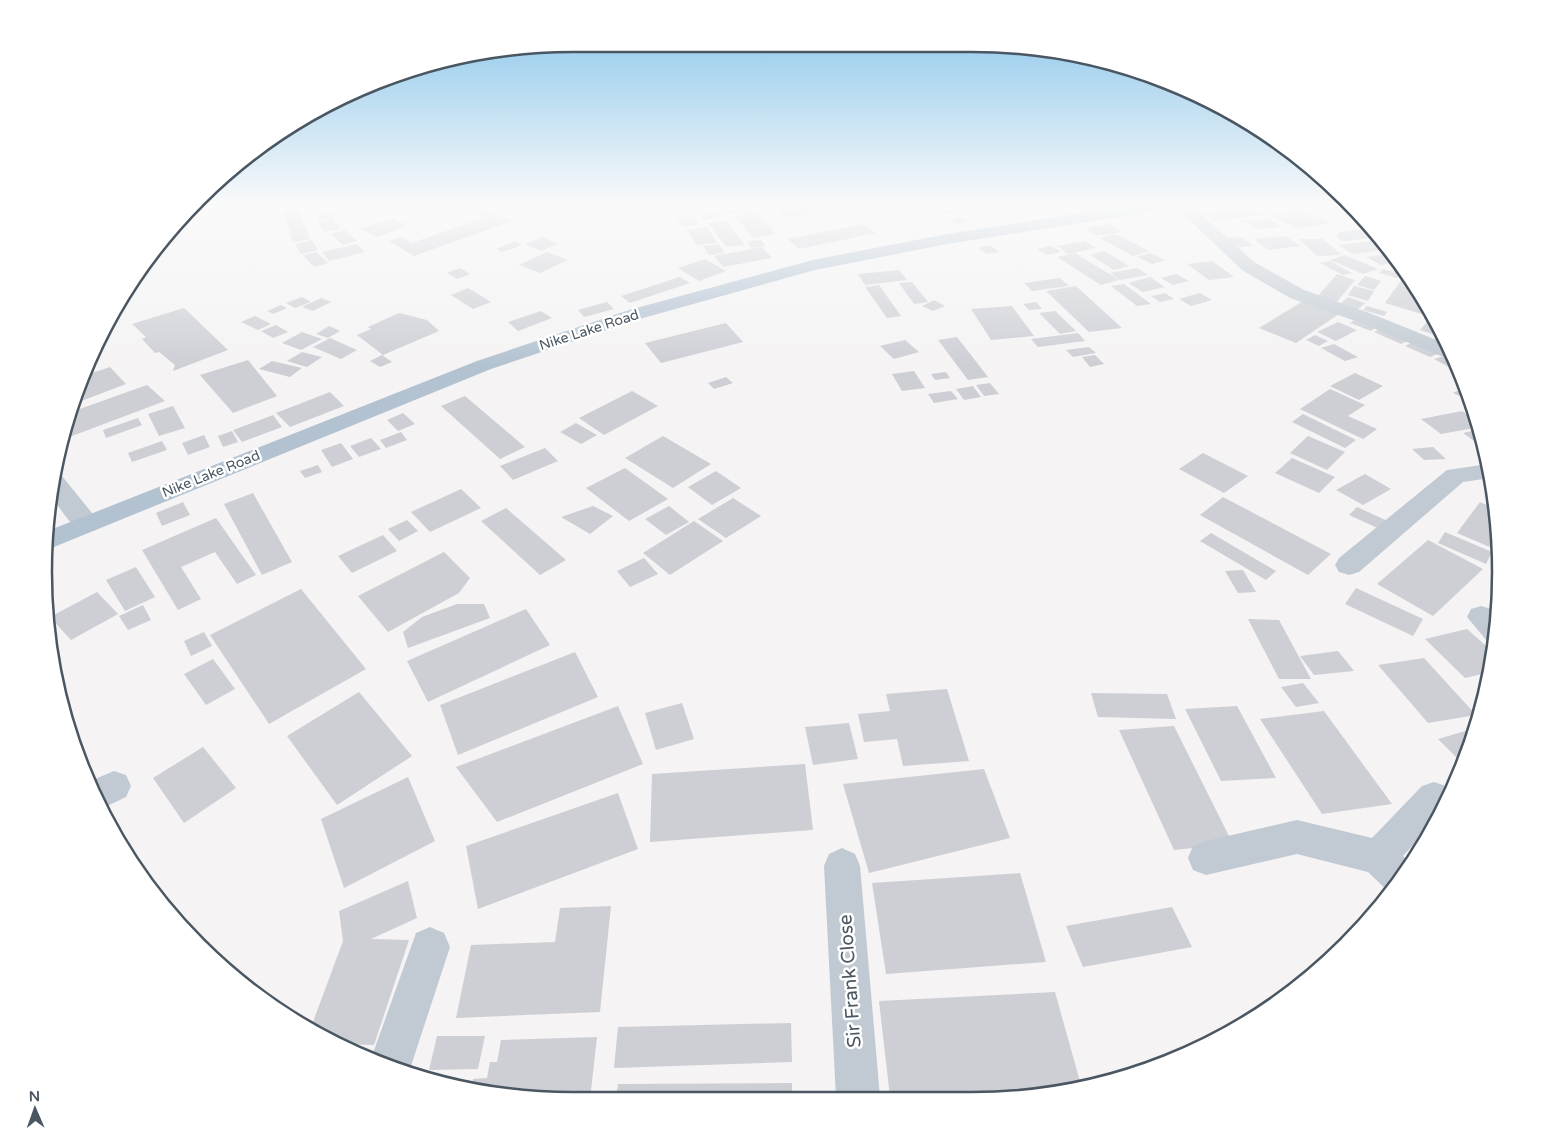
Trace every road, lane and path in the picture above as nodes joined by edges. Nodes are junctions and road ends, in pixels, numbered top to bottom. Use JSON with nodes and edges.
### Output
{"nodes":[{"id":1,"x":842,"y":259,"type":"edge"},
{"id":2,"x":1241,"y":259,"type":"edge"},
{"id":3,"x":1442,"y":350,"type":"edge"},
{"id":4,"x":1483,"y":472,"type":"edge"},
{"id":5,"x":59,"y":489,"type":"edge"},
{"id":6,"x":88,"y":524,"type":"junction"},
{"id":7,"x":54,"y":538,"type":"edge"},
{"id":8,"x":1349,"y":565,"type":"dead end"},
{"id":9,"x":1434,"y":797,"type":"dead end"},
{"id":10,"x":1206,"y":858,"type":"dead end"},
{"id":11,"x":842,"y":866,"type":"dead end"},
{"id":12,"x":1389,"y":868,"type":"edge"},
{"id":13,"x":430,"y":947,"type":"dead end"},
{"id":14,"x":393,"y":1059,"type":"edge"},
{"id":15,"x":858,"y":1092,"type":"edge"}],
"edges":[{"from":1,"to":6,"type":"main road","name":"Nike Lake Road"},
{"from":2,"to":3,"type":"street"},
{"from":4,"to":8,"type":"street"},
{"from":5,"to":6,"type":"street"},
{"from":6,"to":7,"type":"main road","name":"Nike Lake Road"},
{"from":9,"to":12,"type":"street"},
{"from":10,"to":12,"type":"street"},
{"from":11,"to":15,"type":"street","name":"Sir Frank Close"},
{"from":13,"to":14,"type":"street"}]}
